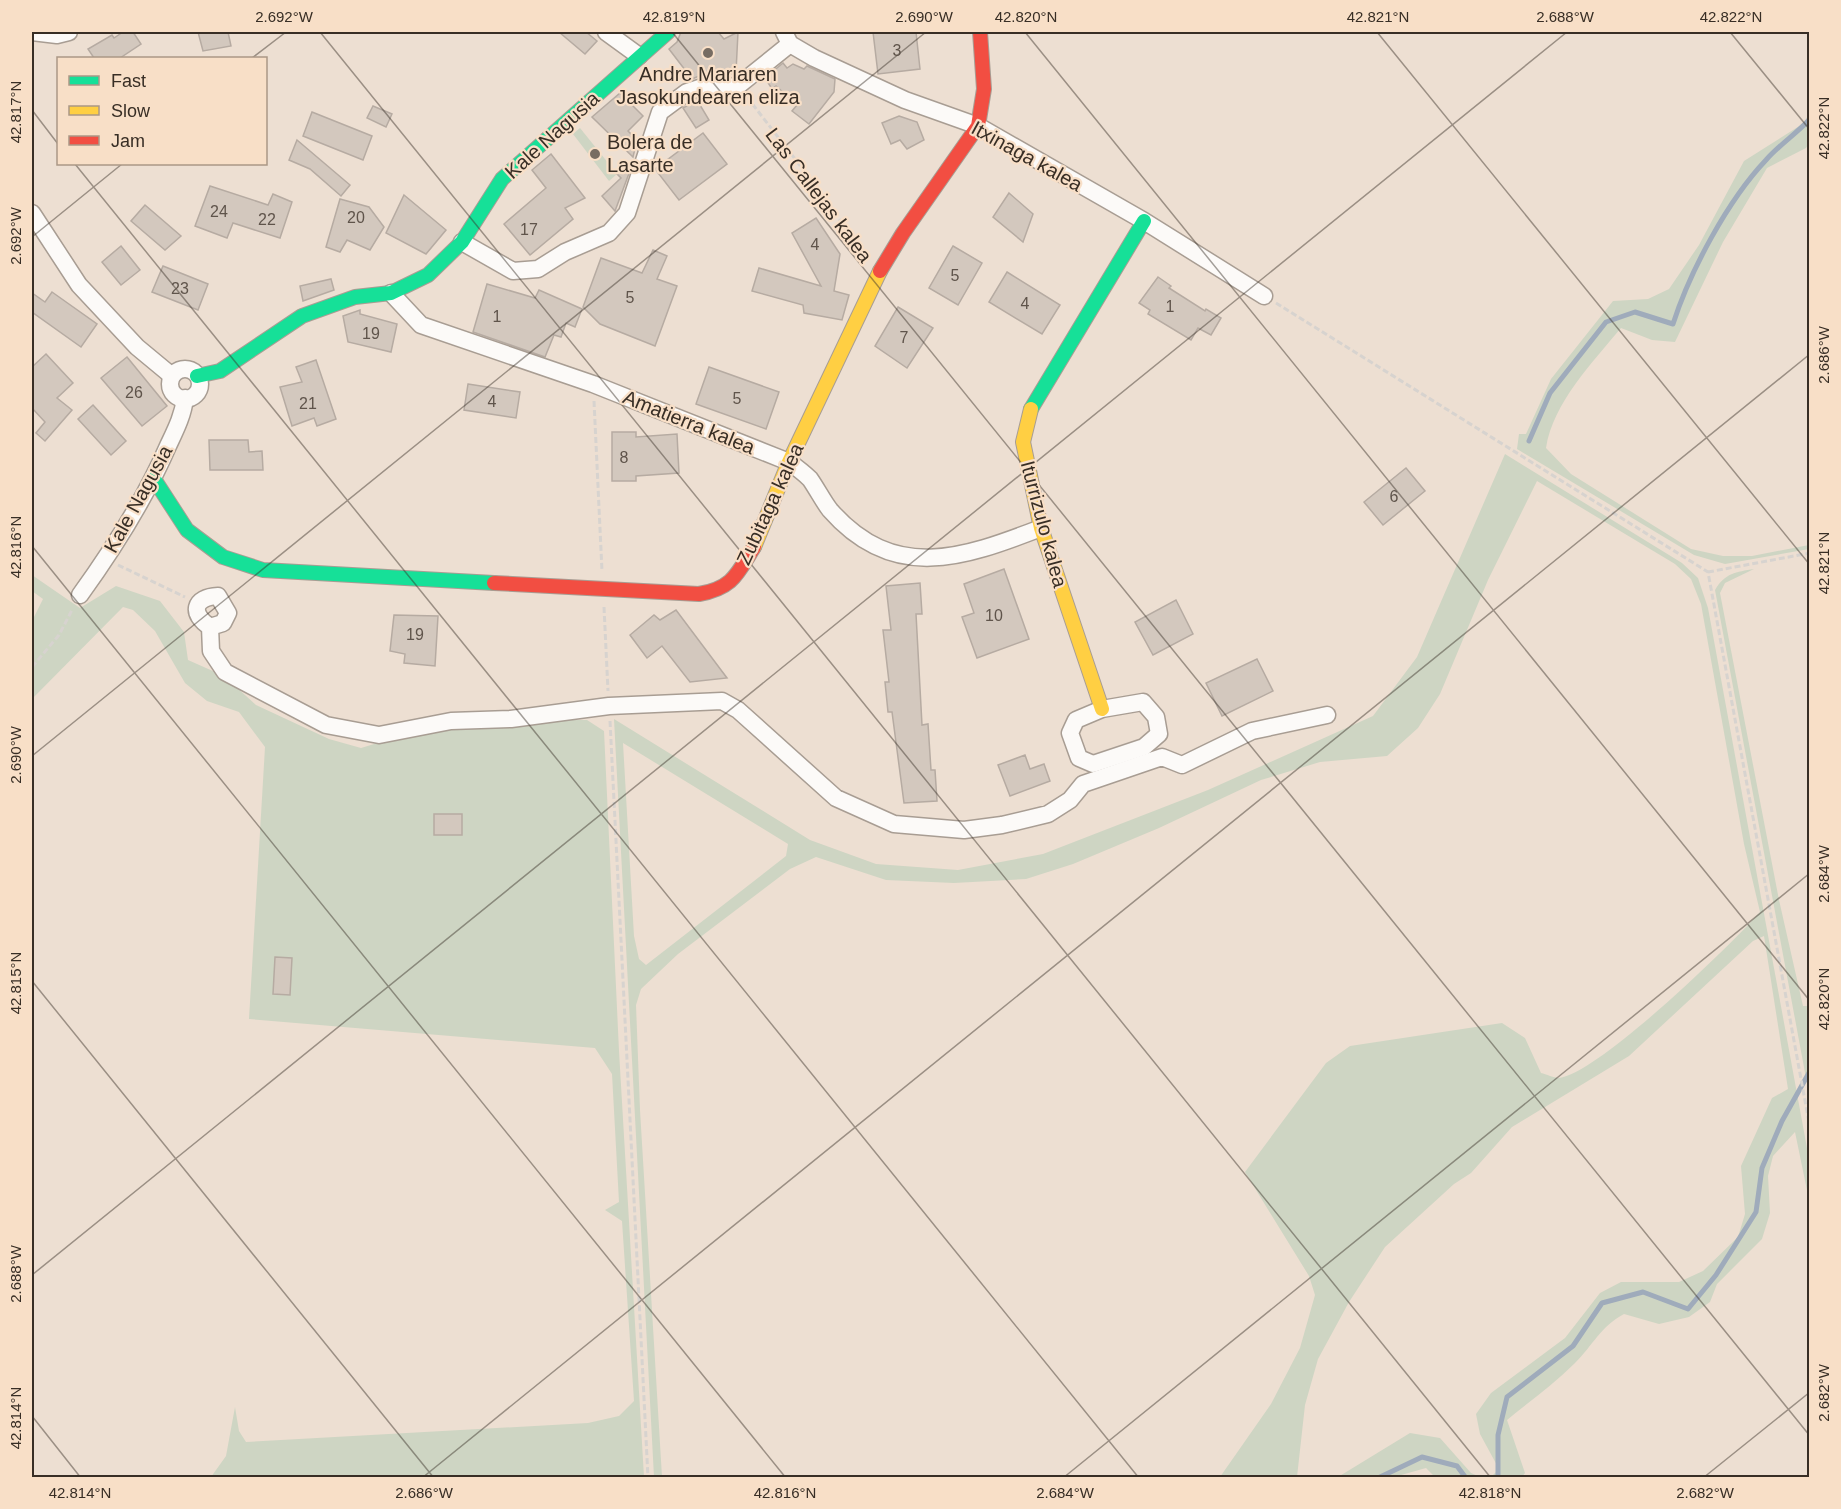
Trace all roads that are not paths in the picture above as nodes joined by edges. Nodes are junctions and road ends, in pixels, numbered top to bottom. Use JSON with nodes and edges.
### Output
{"nodes":[{"id":1,"x":32,"y":32,"type":"edge"},
{"id":2,"x":69,"y":32,"type":"edge"},
{"id":3,"x":606,"y":32,"type":"edge"},
{"id":4,"x":668,"y":32,"type":"edge"},
{"id":5,"x":980,"y":32,"type":"edge"},
{"id":6,"x":787,"y":38,"type":"edge"},
{"id":7,"x":639,"y":57,"type":"junction"},
{"id":8,"x":978,"y":126,"type":"junction"},
{"id":9,"x":32,"y":213,"type":"edge"},
{"id":10,"x":1144,"y":221,"type":"junction"},
{"id":11,"x":462,"y":242,"type":"junction"},
{"id":12,"x":391,"y":293,"type":"junction"},
{"id":13,"x":1264,"y":296,"type":"road end"},
{"id":14,"x":172,"y":376,"type":"junction"},
{"id":15,"x":197,"y":376,"type":"junction"},
{"id":16,"x":185,"y":398,"type":"junction"},
{"id":17,"x":789,"y":462,"type":"junction"},
{"id":18,"x":154,"y":479,"type":"junction"},
{"id":19,"x":1041,"y":528,"type":"junction"},
{"id":20,"x":80,"y":595,"type":"road end"},
{"id":21,"x":210,"y":627,"type":"junction"},
{"id":22,"x":1102,"y":709,"type":"junction"},
{"id":23,"x":1327,"y":715,"type":"dead end"}],
"edges":[{"from":1,"to":2,"type":"street"},
{"from":3,"to":7,"type":"street"},
{"from":4,"to":7,"type":"street","name":"Kale Nagusia"},
{"from":5,"to":8,"type":"street","name":"Zubitaga kalea"},
{"from":6,"to":8,"type":"street","name":"Itxinaga kalea"},
{"from":6,"to":11,"type":"street"},
{"from":7,"to":11,"type":"street","name":"Kale Nagusia"},
{"from":8,"to":10,"type":"street","name":"Itxinaga kalea"},
{"from":8,"to":17,"type":"street","name":"Zubitaga kalea"},
{"from":9,"to":14,"type":"street"},
{"from":10,"to":13,"type":"street","name":"Itxinaga kalea"},
{"from":10,"to":19,"type":"street","name":"Iturrizulo kalea"},
{"from":11,"to":12,"type":"street","name":"Kale Nagusia"},
{"from":12,"to":15,"type":"street","name":"Kale Nagusia"},
{"from":12,"to":17,"type":"street","name":"Amatierra kalea"},
{"from":14,"to":15,"type":"street"},
{"from":14,"to":16,"type":"street"},
{"from":15,"to":16,"type":"street"},
{"from":16,"to":18,"type":"street","name":"Kale Nagusia"},
{"from":17,"to":18,"type":"street","name":"Zubitaga kalea"},
{"from":17,"to":19,"type":"street","name":"Amatierra kalea"},
{"from":18,"to":20,"type":"street","name":"Kale Nagusia"},
{"from":19,"to":22,"type":"street","name":"Iturrizulo kalea"},
{"from":21,"to":21,"type":"street"},
{"from":21,"to":23,"type":"street"},
{"from":22,"to":22,"type":"street"}]}
